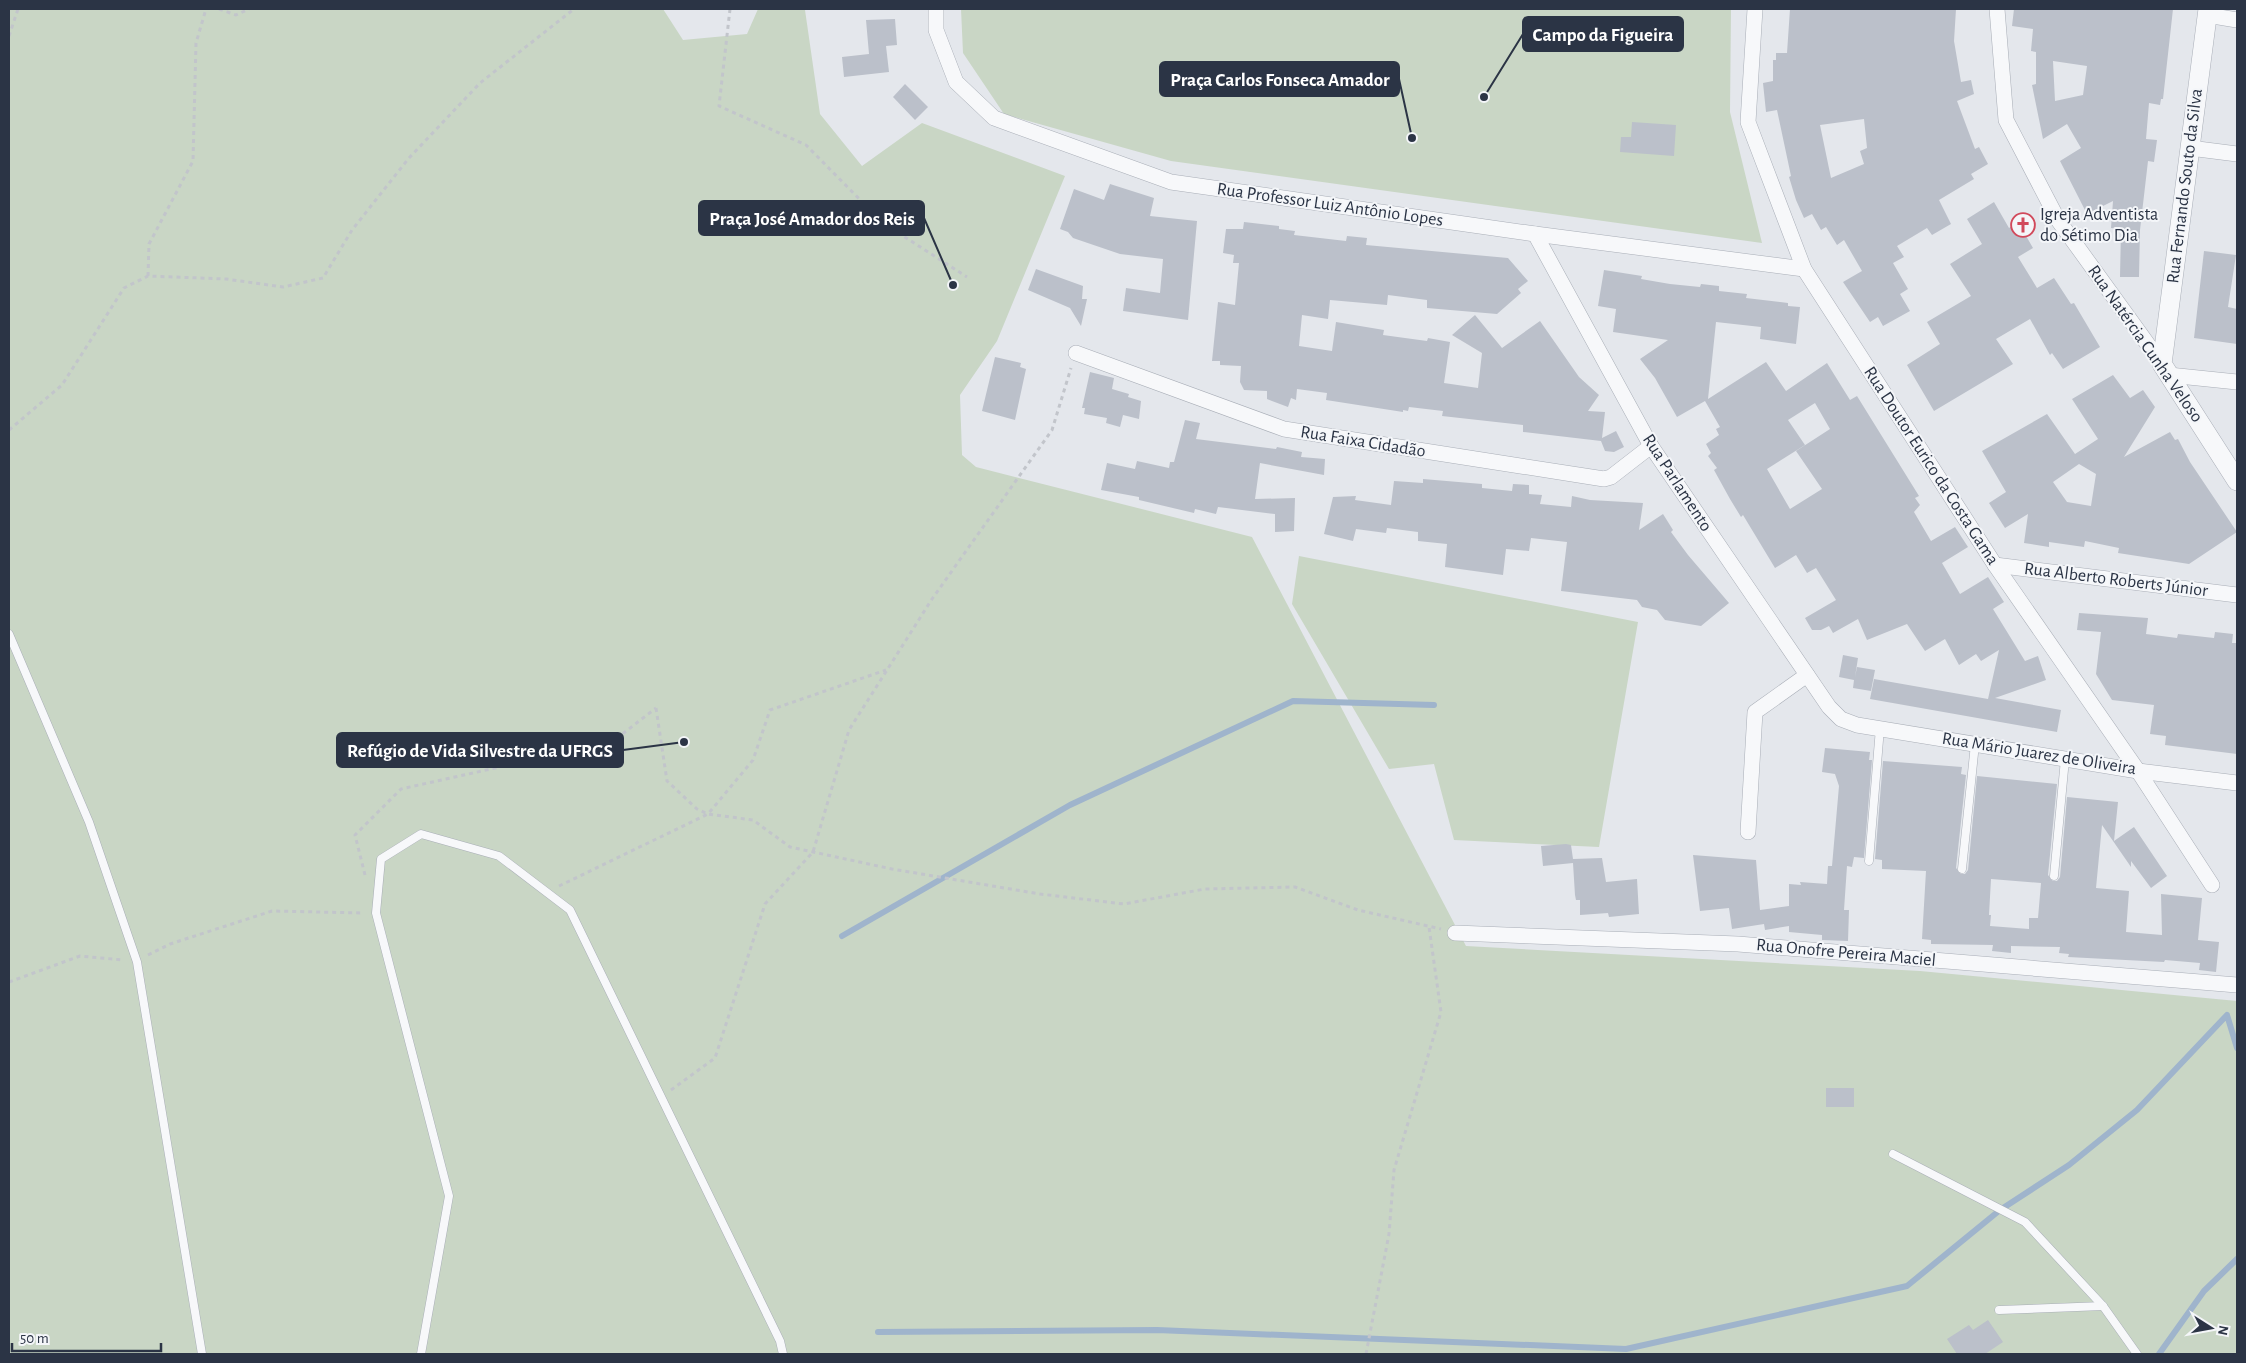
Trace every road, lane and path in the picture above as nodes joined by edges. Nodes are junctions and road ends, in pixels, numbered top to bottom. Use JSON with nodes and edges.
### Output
{"nodes":[{"id":1,"x":18,"y":9,"type":"edge"},
{"id":2,"x":206,"y":9,"type":"edge"},
{"id":3,"x":219,"y":9,"type":"edge"},
{"id":4,"x":249,"y":9,"type":"edge"},
{"id":5,"x":574,"y":9,"type":"edge"},
{"id":6,"x":730,"y":9,"type":"edge"},
{"id":7,"x":936,"y":9,"type":"edge"},
{"id":8,"x":1754,"y":9,"type":"edge"},
{"id":9,"x":1997,"y":9,"type":"edge"},
{"id":10,"x":2208,"y":12,"type":"edge"},
{"id":11,"x":2237,"y":20,"type":"edge"},
{"id":12,"x":9,"y":36,"type":"edge"},
{"id":13,"x":2190,"y":148,"type":"junction"},
{"id":14,"x":2237,"y":154,"type":"edge"},
{"id":15,"x":1535,"y":234,"type":"junction"},
{"id":16,"x":1804,"y":269,"type":"junction"},
{"id":17,"x":148,"y":276,"type":"junction"},
{"id":18,"x":967,"y":277,"type":"dead end"},
{"id":19,"x":1076,"y":354,"type":"joint"},
{"id":20,"x":2166,"y":370,"type":"junction"},
{"id":21,"x":2237,"y":382,"type":"edge"},
{"id":22,"x":9,"y":430,"type":"edge"},
{"id":23,"x":1651,"y":446,"type":"junction"},
{"id":24,"x":2237,"y":481,"type":"edge"},
{"id":25,"x":1995,"y":564,"type":"junction"},
{"id":26,"x":2237,"y":595,"type":"edge"},
{"id":27,"x":9,"y":634,"type":"edge"},
{"id":28,"x":887,"y":670,"type":"junction"},
{"id":29,"x":1807,"y":675,"type":"junction"},
{"id":30,"x":1841,"y":719,"type":"joint"},
{"id":31,"x":1880,"y":728,"type":"junction"},
{"id":32,"x":1975,"y":744,"type":"junction"},
{"id":33,"x":2065,"y":759,"type":"junction"},
{"id":34,"x":2138,"y":770,"type":"junction"},
{"id":35,"x":2237,"y":783,"type":"edge"},
{"id":36,"x":708,"y":814,"type":"junction"},
{"id":37,"x":1748,"y":832,"type":"dead end"},
{"id":38,"x":813,"y":852,"type":"junction"},
{"id":39,"x":1869,"y":861,"type":"dead end"},
{"id":40,"x":1962,"y":869,"type":"dead end"},
{"id":41,"x":2054,"y":876,"type":"dead end"},
{"id":42,"x":366,"y":879,"type":"dead end"},
{"id":43,"x":2212,"y":885,"type":"dead end"},
{"id":44,"x":549,"y":894,"type":"junction"},
{"id":45,"x":376,"y":913,"type":"junction"},
{"id":46,"x":1429,"y":927,"type":"junction"},
{"id":47,"x":1455,"y":932,"type":"joint"},
{"id":48,"x":137,"y":962,"type":"junction"},
{"id":49,"x":9,"y":982,"type":"edge"},
{"id":50,"x":2237,"y":985,"type":"edge"},
{"id":51,"x":661,"y":1097,"type":"junction"},
{"id":52,"x":1893,"y":1154,"type":"dead end"},
{"id":53,"x":2103,"y":1306,"type":"junction"},
{"id":54,"x":1999,"y":1310,"type":"dead end"},
{"id":55,"x":202,"y":1354,"type":"edge"},
{"id":56,"x":421,"y":1354,"type":"edge"},
{"id":57,"x":783,"y":1354,"type":"edge"},
{"id":58,"x":1366,"y":1354,"type":"edge"},
{"id":59,"x":2137,"y":1354,"type":"edge"}],
"edges":[{"from":1,"to":12,"type":"path"},
{"from":2,"to":17,"type":"path"},
{"from":3,"to":4,"type":"path"},
{"from":5,"to":17,"type":"path"},
{"from":6,"to":18,"type":"path"},
{"from":7,"to":15,"type":"street","name":"Rua Professor Luiz Antônio Lopes"},
{"from":8,"to":16,"type":"street","name":"Rua Doutor Eurico da Costa Gama"},
{"from":9,"to":20,"type":"street","name":"Rua Natércia Cunha Veloso"},
{"from":10,"to":11,"type":"street"},
{"from":10,"to":13,"type":"street","name":"Rua Fernando Souto da Silva"},
{"from":13,"to":14,"type":"street"},
{"from":13,"to":20,"type":"street","name":"Rua Fernando Souto da Silva"},
{"from":15,"to":16,"type":"street","name":"Rua Professor Luiz Antônio Lopes"},
{"from":15,"to":23,"type":"street","name":"Rua Parlamento"},
{"from":16,"to":25,"type":"street","name":"Rua Doutor Eurico da Costa Gama"},
{"from":17,"to":22,"type":"path"},
{"from":19,"to":23,"type":"street","name":"Rua Faixa Cidadão"},
{"from":19,"to":28,"type":"path"},
{"from":20,"to":21,"type":"street"},
{"from":20,"to":24,"type":"street","name":"Rua Natércia Cunha Veloso"},
{"from":23,"to":29,"type":"street","name":"Rua Parlamento"},
{"from":25,"to":26,"type":"street","name":"Rua Alberto Roberts Júnior"},
{"from":25,"to":34,"type":"street","name":"Rua Doutor Eurico da Costa Gama"},
{"from":27,"to":48,"type":"lane"},
{"from":28,"to":36,"type":"path"},
{"from":28,"to":38,"type":"path"},
{"from":29,"to":30,"type":"street","name":"Rua Parlamento"},
{"from":29,"to":37,"type":"street"},
{"from":30,"to":31,"type":"street","name":"Rua Mário Juarez de Oliveira"},
{"from":31,"to":32,"type":"street","name":"Rua Mário Juarez de Oliveira"},
{"from":31,"to":39,"type":"lane"},
{"from":32,"to":33,"type":"street","name":"Rua Mário Juarez de Oliveira"},
{"from":32,"to":40,"type":"lane"},
{"from":33,"to":34,"type":"street","name":"Rua Mário Juarez de Oliveira"},
{"from":33,"to":41,"type":"lane"},
{"from":34,"to":35,"type":"street","name":"Rua Mário Juarez de Oliveira"},
{"from":34,"to":43,"type":"street","name":"Rua Doutor Eurico da Costa Gama"},
{"from":36,"to":38,"type":"path"},
{"from":36,"to":42,"type":"path"},
{"from":36,"to":44,"type":"path"},
{"from":38,"to":46,"type":"path"},
{"from":38,"to":51,"type":"path"},
{"from":44,"to":45,"type":"lane"},
{"from":44,"to":51,"type":"lane"},
{"from":45,"to":48,"type":"path"},
{"from":45,"to":56,"type":"lane"},
{"from":46,"to":47,"type":"path"},
{"from":46,"to":58,"type":"path"},
{"from":47,"to":50,"type":"street","name":"Rua Onofre Pereira Maciel"},
{"from":48,"to":49,"type":"path"},
{"from":48,"to":55,"type":"lane"},
{"from":51,"to":57,"type":"lane"},
{"from":52,"to":53,"type":"lane"},
{"from":53,"to":54,"type":"lane"},
{"from":53,"to":59,"type":"lane"}]}
